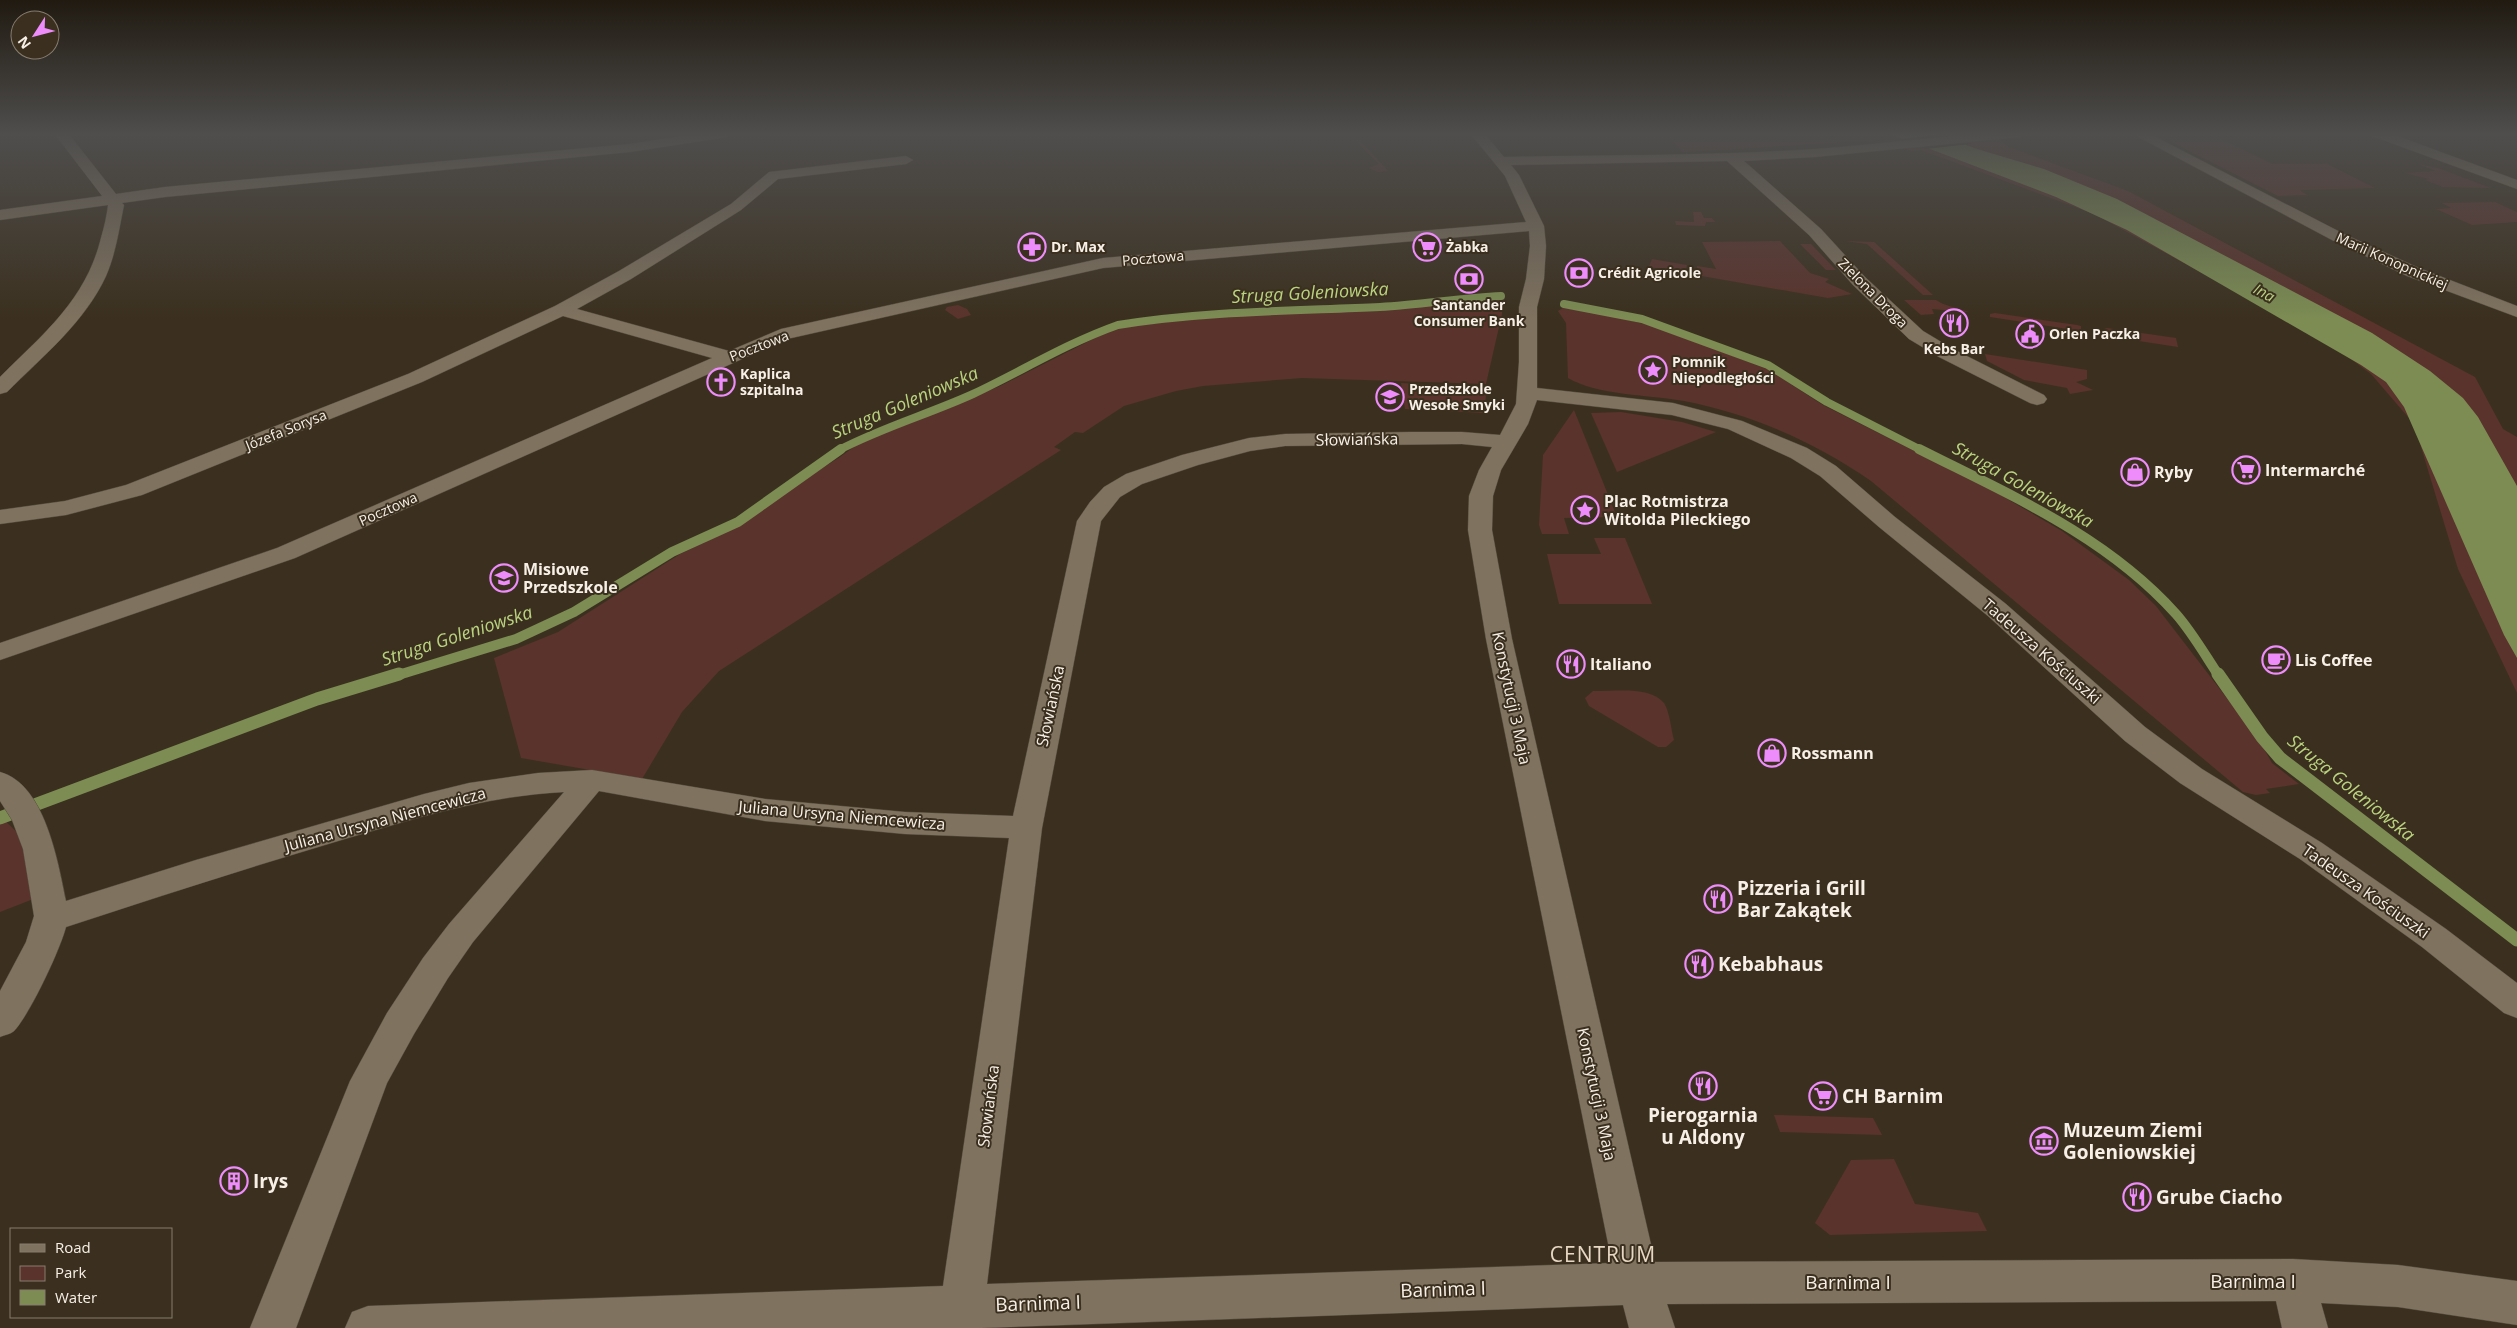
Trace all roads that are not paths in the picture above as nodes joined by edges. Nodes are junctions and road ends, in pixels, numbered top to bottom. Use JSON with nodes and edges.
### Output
{"nodes":[{"id":1,"x":106,"y":195,"type":"edge"},
{"id":2,"x":140,"y":195,"type":"edge"},
{"id":3,"x":749,"y":195,"type":"edge"},
{"id":4,"x":1521,"y":195,"type":"edge"},
{"id":5,"x":1774,"y":195,"type":"edge"},
{"id":6,"x":2257,"y":195,"type":"edge"},
{"id":7,"x":108,"y":198,"type":"junction"},
{"id":8,"x":0,"y":215,"type":"edge"},
{"id":9,"x":1536,"y":226,"type":"junction"},
{"id":10,"x":561,"y":310,"type":"junction"},
{"id":11,"x":2517,"y":312,"type":"edge"},
{"id":12,"x":729,"y":357,"type":"junction"},
{"id":13,"x":0,"y":388,"type":"edge"},
{"id":14,"x":1528,"y":393,"type":"junction"},
{"id":15,"x":2037,"y":398,"type":"dead end"},
{"id":16,"x":1506,"y":442,"type":"junction"},
{"id":17,"x":0,"y":517,"type":"edge"},
{"id":18,"x":0,"y":652,"type":"edge"},
{"id":19,"x":592,"y":780,"type":"junction"},
{"id":20,"x":7,"y":788,"type":"edge"},
{"id":21,"x":1026,"y":828,"type":"junction"},
{"id":22,"x":51,"y":918,"type":"junction"},
{"id":23,"x":2517,"y":1003,"type":"edge"},
{"id":24,"x":0,"y":1022,"type":"edge"},
{"id":25,"x":2293,"y":1280,"type":"junction"},
{"id":26,"x":1638,"y":1283,"type":"junction"},
{"id":27,"x":2517,"y":1303,"type":"edge"},
{"id":28,"x":960,"y":1317,"type":"edge"},
{"id":29,"x":273,"y":1328,"type":"edge"},
{"id":30,"x":368,"y":1328,"type":"edge"},
{"id":31,"x":1652,"y":1328,"type":"edge"},
{"id":32,"x":2306,"y":1328,"type":"edge"}],
"edges":[{"from":1,"to":7,"type":"street"},
{"from":2,"to":7,"type":"street"},
{"from":3,"to":10,"type":"street","name":"Józefa Sorysa"},
{"from":4,"to":9,"type":"street","name":"Konstytucji 3 Maja"},
{"from":5,"to":15,"type":"street","name":"Zielona Droga"},
{"from":6,"to":11,"type":"street","name":"Marii Konopnickiej"},
{"from":7,"to":8,"type":"street"},
{"from":7,"to":13,"type":"street"},
{"from":9,"to":12,"type":"street","name":"Pocztowa"},
{"from":9,"to":14,"type":"street","name":"Konstytucji 3 Maja"},
{"from":10,"to":12,"type":"street"},
{"from":10,"to":17,"type":"street","name":"Józefa Sorysa"},
{"from":12,"to":18,"type":"street","name":"Pocztowa"},
{"from":14,"to":16,"type":"street","name":"Konstytucji 3 Maja"},
{"from":14,"to":23,"type":"street","name":"Tadeusza Kościuszki"},
{"from":16,"to":21,"type":"street","name":"Słowiańska"},
{"from":16,"to":26,"type":"street","name":"Konstytucji 3 Maja"},
{"from":19,"to":21,"type":"street","name":"Juliana Ursyna Niemcewicza"},
{"from":19,"to":22,"type":"street","name":"Juliana Ursyna Niemcewicza"},
{"from":19,"to":29,"type":"street"},
{"from":20,"to":22,"type":"street"},
{"from":21,"to":28,"type":"street","name":"Słowiańska"},
{"from":22,"to":24,"type":"street"},
{"from":25,"to":26,"type":"street","name":"Barnima I"},
{"from":25,"to":27,"type":"street","name":"Barnima I"},
{"from":25,"to":32,"type":"street"},
{"from":26,"to":28,"type":"street","name":"Barnima I"},
{"from":26,"to":31,"type":"street","name":"Konstytucji 3 Maja"},
{"from":28,"to":30,"type":"street","name":"Barnima I"}]}
